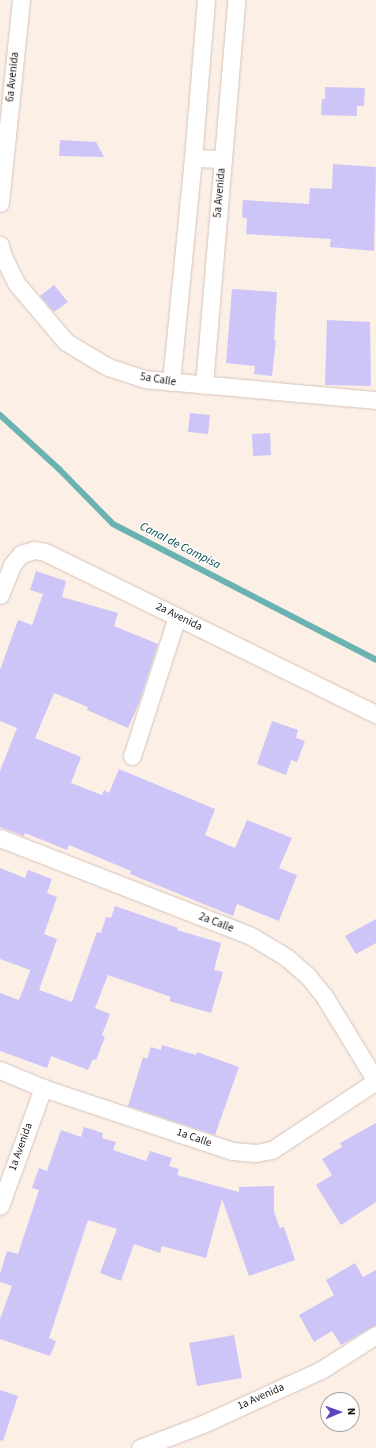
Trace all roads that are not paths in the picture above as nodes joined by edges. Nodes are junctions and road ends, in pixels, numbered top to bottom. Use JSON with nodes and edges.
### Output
{"nodes":[{"id":1,"x":21,"y":0,"type":"edge"},
{"id":2,"x":206,"y":0,"type":"edge"},
{"id":3,"x":236,"y":0,"type":"edge"},
{"id":4,"x":193,"y":158,"type":"junction"},
{"id":5,"x":223,"y":159,"type":"junction"},
{"id":6,"x":0,"y":203,"type":"edge"},
{"id":7,"x":0,"y":245,"type":"edge"},
{"id":8,"x":171,"y":382,"type":"junction"},
{"id":9,"x":204,"y":385,"type":"junction"},
{"id":10,"x":376,"y":400,"type":"edge"},
{"id":11,"x":0,"y":595,"type":"edge"},
{"id":12,"x":177,"y":617,"type":"junction"},
{"id":13,"x":376,"y":714,"type":"edge"},
{"id":14,"x":132,"y":756,"type":"dead end"},
{"id":15,"x":0,"y":838,"type":"edge"},
{"id":16,"x":0,"y":1070,"type":"edge"},
{"id":17,"x":376,"y":1081,"type":"edge"},
{"id":18,"x":43,"y":1088,"type":"junction"},
{"id":19,"x":0,"y":1206,"type":"edge"},
{"id":20,"x":376,"y":1335,"type":"edge"},
{"id":21,"x":140,"y":1448,"type":"edge"}],
"edges":[{"from":1,"to":6,"type":"street","name":"6a Avenida"},
{"from":2,"to":4,"type":"street"},
{"from":3,"to":5,"type":"street","name":"5a Avenida"},
{"from":4,"to":5,"type":"street"},
{"from":4,"to":8,"type":"street"},
{"from":5,"to":9,"type":"street","name":"5a Avenida"},
{"from":7,"to":8,"type":"street","name":"5a Calle"},
{"from":8,"to":9,"type":"street","name":"5a Calle"},
{"from":9,"to":10,"type":"street","name":"5a Calle"},
{"from":11,"to":12,"type":"street","name":"2a Avenida"},
{"from":12,"to":13,"type":"street","name":"2a Avenida"},
{"from":12,"to":14,"type":"street"},
{"from":15,"to":17,"type":"street","name":"2a Calle"},
{"from":16,"to":18,"type":"street","name":"1a Calle"},
{"from":17,"to":18,"type":"street","name":"1a Calle"},
{"from":18,"to":19,"type":"street","name":"1a Avenida"},
{"from":20,"to":21,"type":"street","name":"1a Avenida"}]}
